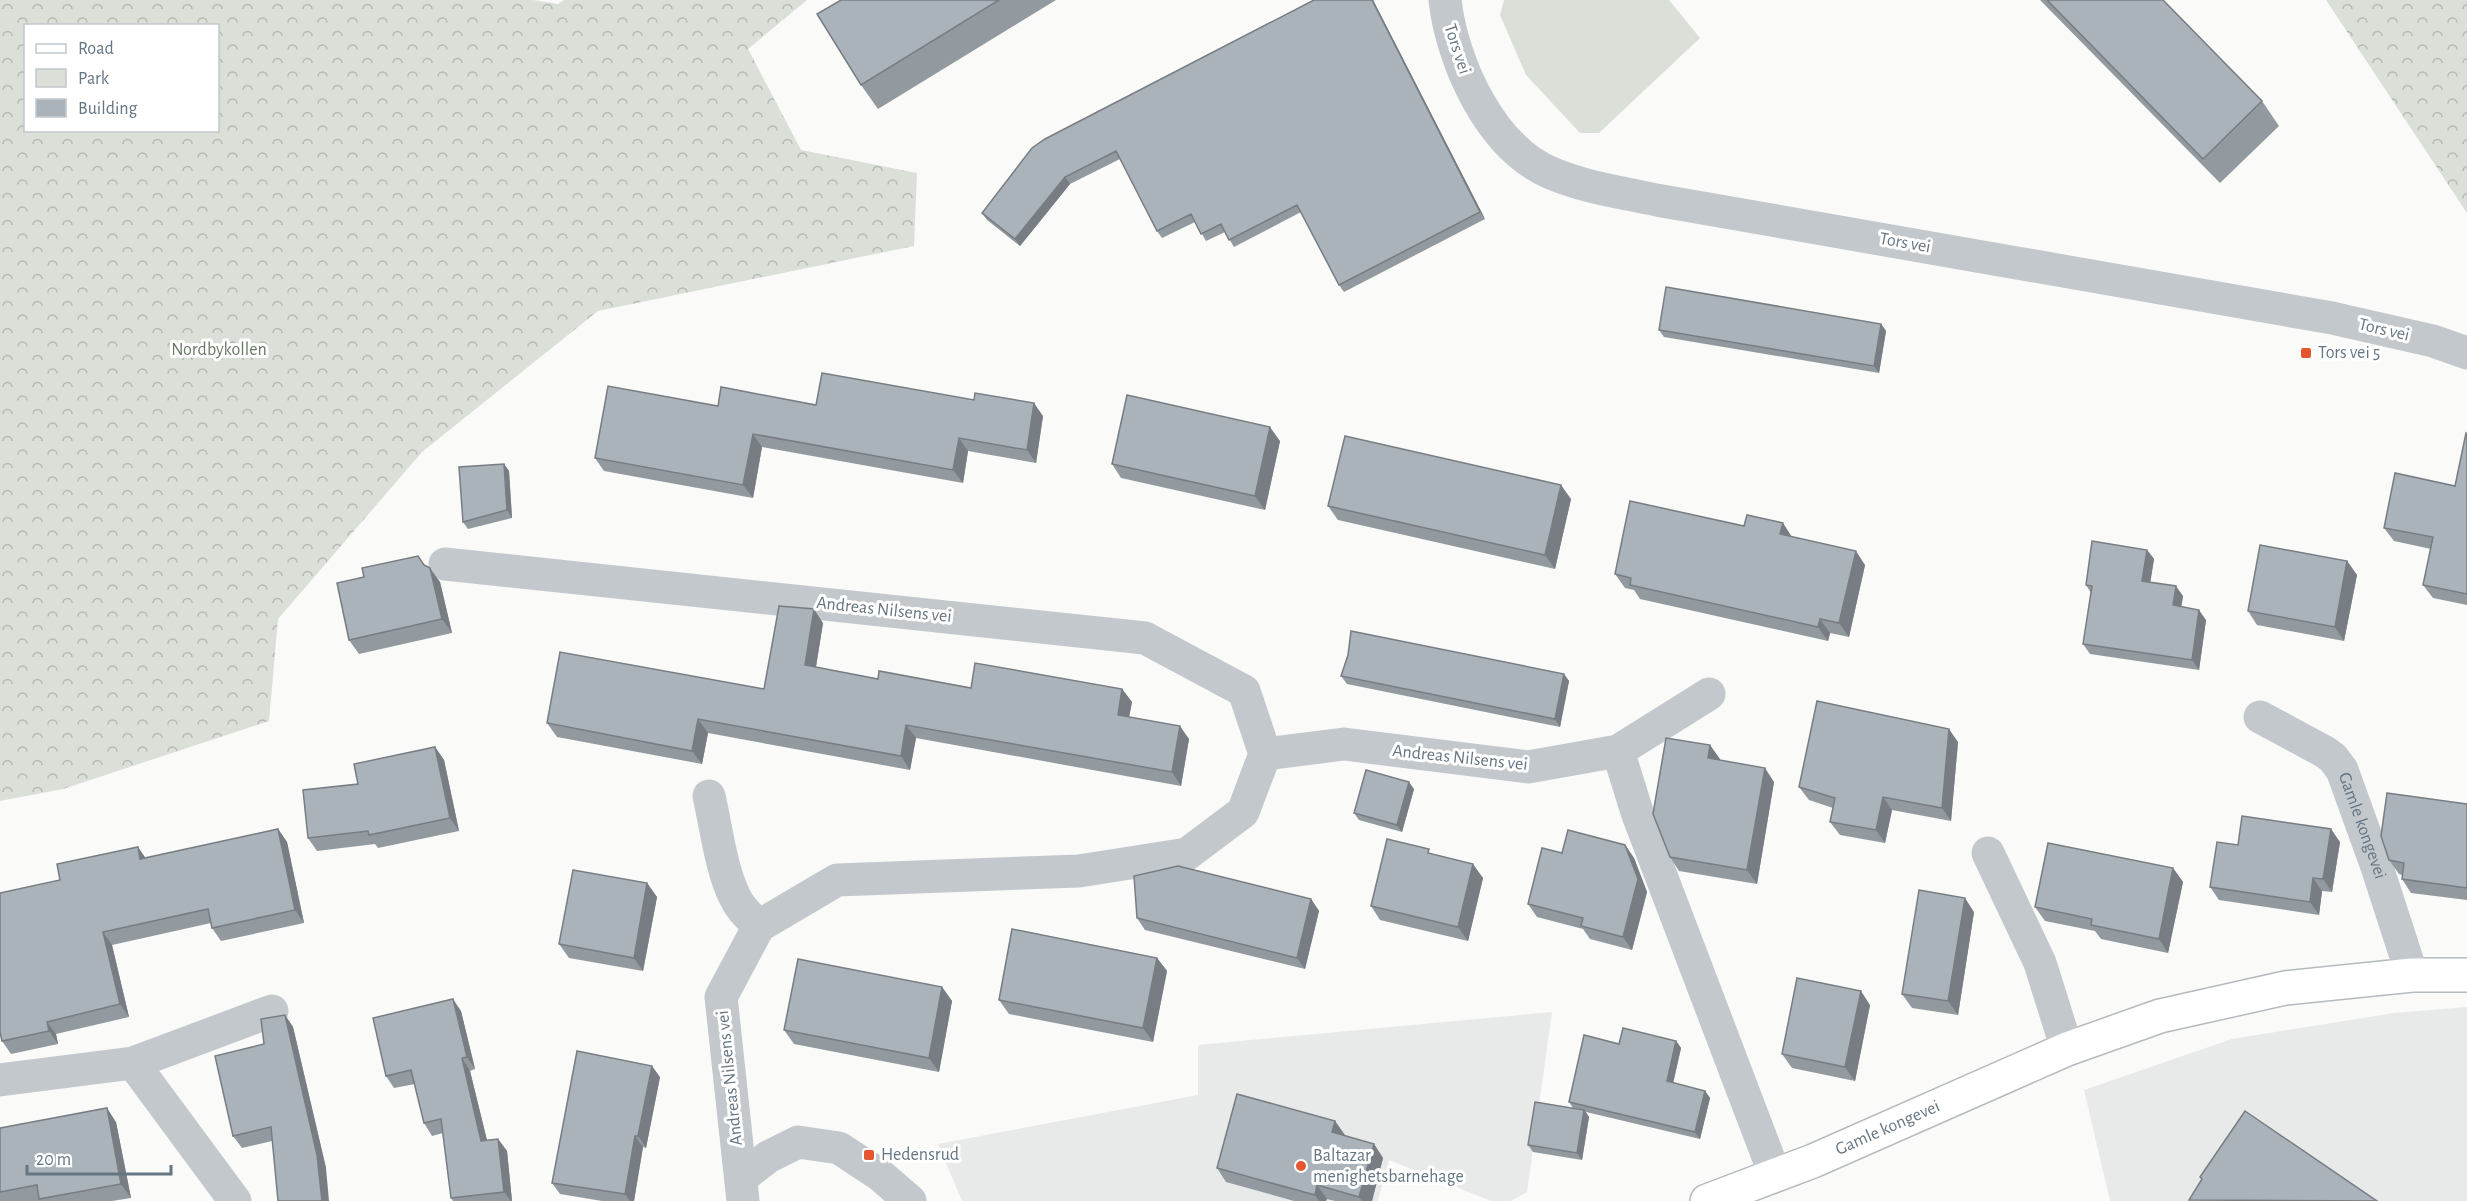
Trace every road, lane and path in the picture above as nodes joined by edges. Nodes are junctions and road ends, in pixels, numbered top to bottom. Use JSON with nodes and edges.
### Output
{"nodes":[{"id":1,"x":1445,"y":0,"type":"edge"},
{"id":2,"x":2467,"y":353,"type":"edge"},
{"id":3,"x":445,"y":564,"type":"dead end"},
{"id":4,"x":1709,"y":694,"type":"dead end"},
{"id":5,"x":2260,"y":717,"type":"dead end"},
{"id":6,"x":1618,"y":751,"type":"junction"},
{"id":7,"x":1265,"y":754,"type":"junction"},
{"id":8,"x":709,"y":796,"type":"dead end"},
{"id":9,"x":1988,"y":853,"type":"dead end"},
{"id":10,"x":759,"y":926,"type":"junction"},
{"id":11,"x":2412,"y":975,"type":"junction"},
{"id":12,"x":2467,"y":975,"type":"edge"},
{"id":13,"x":272,"y":1011,"type":"dead end"},
{"id":14,"x":2067,"y":1049,"type":"junction"},
{"id":15,"x":133,"y":1063,"type":"junction"},
{"id":16,"x":0,"y":1080,"type":"edge"},
{"id":17,"x":1775,"y":1175,"type":"junction"},
{"id":18,"x":742,"y":1190,"type":"edge"},
{"id":19,"x":236,"y":1201,"type":"edge"},
{"id":20,"x":910,"y":1201,"type":"edge"},
{"id":21,"x":1707,"y":1201,"type":"edge"}],
"edges":[{"from":1,"to":2,"type":"street","name":"Tors vei"},
{"from":3,"to":7,"type":"street","name":"Andreas Nilsens vei"},
{"from":4,"to":6,"type":"street","name":"Andreas Nilsens vei"},
{"from":5,"to":11,"type":"street","name":"Gamle kongevei"},
{"from":6,"to":7,"type":"street","name":"Andreas Nilsens vei"},
{"from":6,"to":17,"type":"street"},
{"from":7,"to":10,"type":"street"},
{"from":8,"to":10,"type":"street"},
{"from":9,"to":14,"type":"street"},
{"from":10,"to":18,"type":"street","name":"Andreas Nilsens vei"},
{"from":11,"to":12,"type":"main road","name":"Gamle kongevei"},
{"from":11,"to":14,"type":"main road","name":"Gamle kongevei"},
{"from":13,"to":15,"type":"street"},
{"from":14,"to":17,"type":"main road","name":"Gamle kongevei"},
{"from":15,"to":16,"type":"street"},
{"from":15,"to":19,"type":"street"},
{"from":17,"to":21,"type":"main road","name":"Gamle kongevei"},
{"from":18,"to":20,"type":"street"}]}
